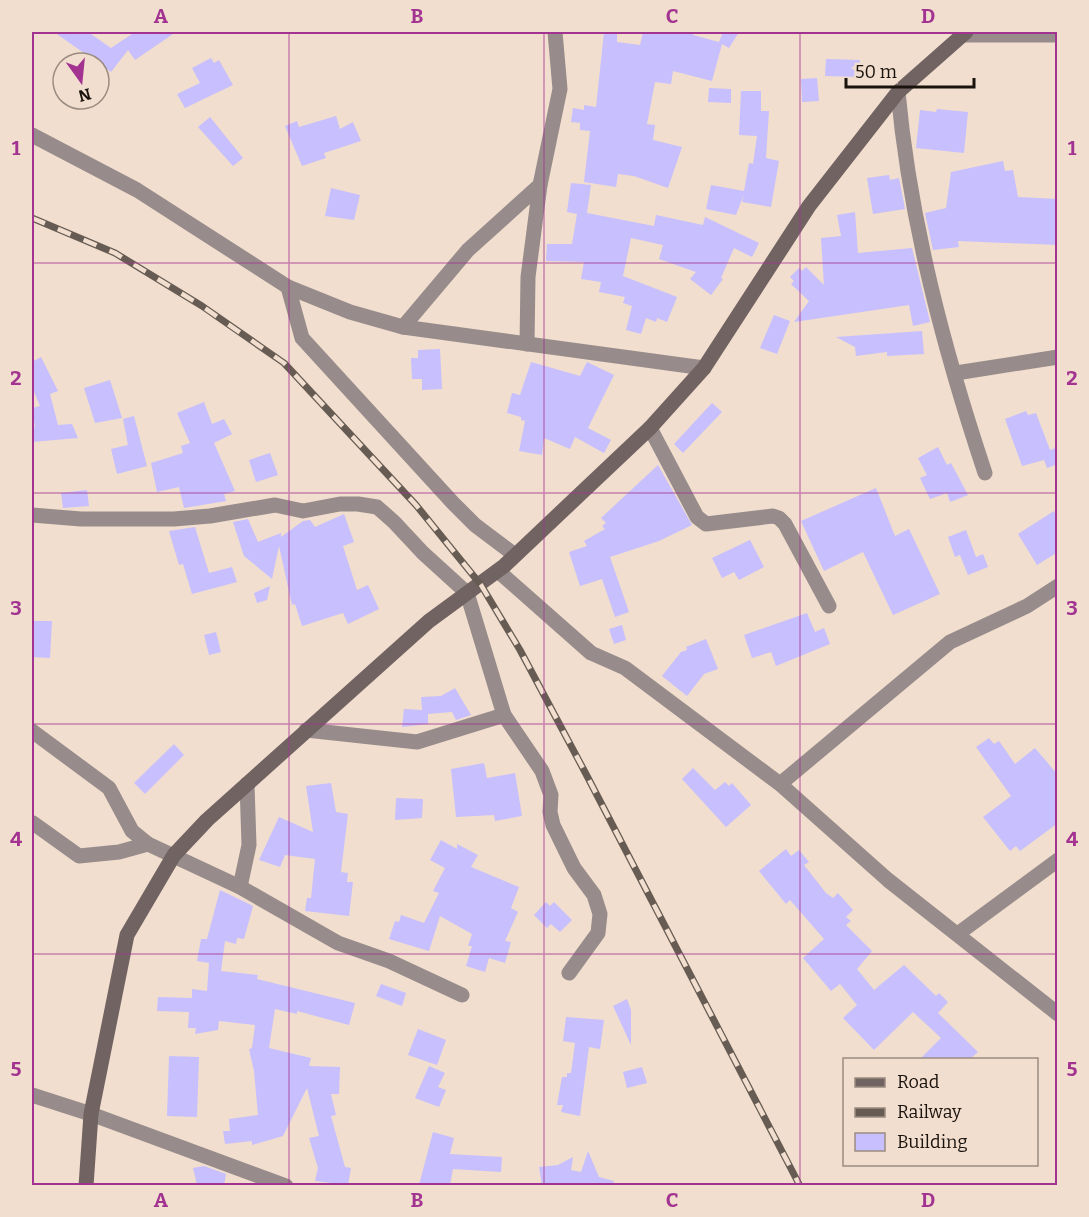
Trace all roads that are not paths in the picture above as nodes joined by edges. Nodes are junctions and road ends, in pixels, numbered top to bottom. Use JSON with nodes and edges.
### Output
{"nodes":[{"id":1,"x":555,"y":32,"type":"edge"},
{"id":2,"x":963,"y":33,"type":"edge"},
{"id":3,"x":1058,"y":34,"type":"edge"},
{"id":4,"x":898,"y":92,"type":"junction"},
{"id":5,"x":32,"y":135,"type":"edge"},
{"id":6,"x":540,"y":185,"type":"junction"},
{"id":7,"x":288,"y":287,"type":"junction"},
{"id":8,"x":403,"y":327,"type":"junction"},
{"id":9,"x":527,"y":344,"type":"junction"},
{"id":10,"x":1058,"y":357,"type":"edge"},
{"id":11,"x":704,"y":368,"type":"junction"},
{"id":12,"x":956,"y":373,"type":"junction"},
{"id":13,"x":650,"y":428,"type":"junction"},
{"id":14,"x":986,"y":473,"type":"dead end"},
{"id":15,"x":32,"y":514,"type":"edge"},
{"id":16,"x":515,"y":555,"type":"junction"},
{"id":17,"x":498,"y":571,"type":"junction"},
{"id":18,"x":1058,"y":586,"type":"edge"},
{"id":19,"x":467,"y":593,"type":"junction"},
{"id":20,"x":829,"y":606,"type":"dead end"},
{"id":21,"x":504,"y":715,"type":"junction"},
{"id":22,"x":306,"y":730,"type":"junction"},
{"id":23,"x":32,"y":731,"type":"edge"},
{"id":24,"x":247,"y":784,"type":"junction"},
{"id":25,"x":780,"y":784,"type":"junction"},
{"id":26,"x":33,"y":823,"type":"dead end"},
{"id":27,"x":148,"y":844,"type":"junction"},
{"id":28,"x":174,"y":855,"type":"junction"},
{"id":29,"x":1058,"y":860,"type":"edge"},
{"id":30,"x":240,"y":887,"type":"junction"},
{"id":31,"x":958,"y":933,"type":"junction"},
{"id":32,"x":568,"y":973,"type":"dead end"},
{"id":33,"x":462,"y":995,"type":"dead end"},
{"id":34,"x":1058,"y":1014,"type":"edge"},
{"id":35,"x":32,"y":1095,"type":"edge"},
{"id":36,"x":91,"y":1114,"type":"junction"},
{"id":37,"x":86,"y":1185,"type":"edge"},
{"id":38,"x":286,"y":1185,"type":"edge"}],
"edges":[{"from":1,"to":6,"type":"street"},
{"from":2,"to":3,"type":"street"},
{"from":2,"to":4,"type":"main road"},
{"from":4,"to":11,"type":"main road"},
{"from":4,"to":12,"type":"street"},
{"from":5,"to":7,"type":"street"},
{"from":6,"to":8,"type":"street"},
{"from":6,"to":9,"type":"street"},
{"from":7,"to":8,"type":"street"},
{"from":7,"to":16,"type":"street"},
{"from":8,"to":9,"type":"street"},
{"from":9,"to":11,"type":"street"},
{"from":10,"to":12,"type":"street"},
{"from":11,"to":13,"type":"main road"},
{"from":12,"to":14,"type":"street"},
{"from":13,"to":16,"type":"main road"},
{"from":13,"to":20,"type":"street"},
{"from":15,"to":19,"type":"street"},
{"from":16,"to":17,"type":"main road"},
{"from":17,"to":19,"type":"main road"},
{"from":17,"to":25,"type":"street"},
{"from":18,"to":25,"type":"street"},
{"from":19,"to":21,"type":"street"},
{"from":19,"to":22,"type":"main road"},
{"from":21,"to":22,"type":"street"},
{"from":21,"to":32,"type":"street"},
{"from":22,"to":24,"type":"main road"},
{"from":23,"to":27,"type":"street"},
{"from":24,"to":28,"type":"main road"},
{"from":24,"to":30,"type":"street"},
{"from":25,"to":31,"type":"street"},
{"from":26,"to":27,"type":"street"},
{"from":27,"to":28,"type":"street"},
{"from":28,"to":30,"type":"street"},
{"from":28,"to":36,"type":"main road"},
{"from":29,"to":31,"type":"street"},
{"from":30,"to":33,"type":"street"},
{"from":31,"to":34,"type":"street"},
{"from":35,"to":36,"type":"street"},
{"from":36,"to":37,"type":"main road"},
{"from":36,"to":38,"type":"street"}]}
